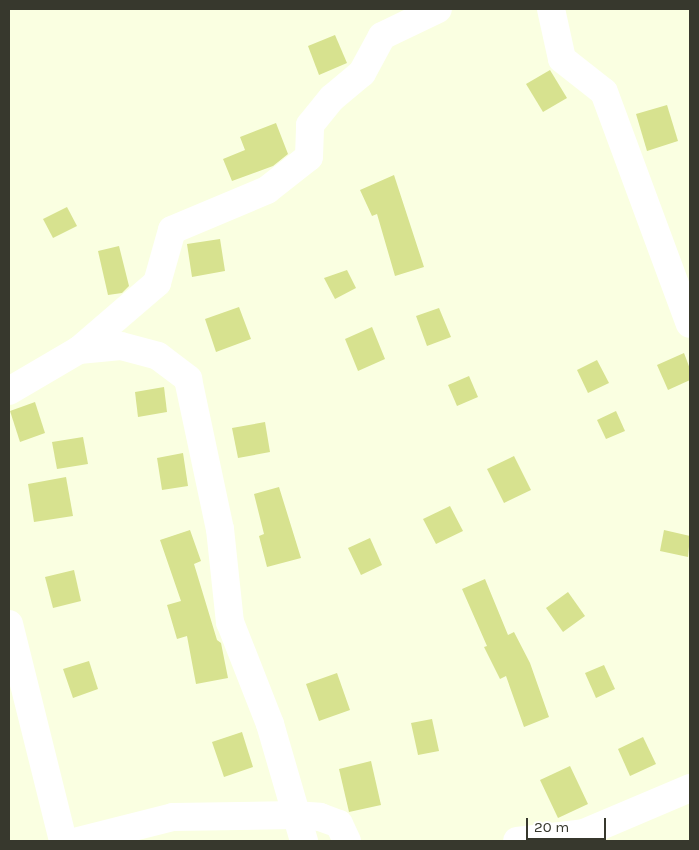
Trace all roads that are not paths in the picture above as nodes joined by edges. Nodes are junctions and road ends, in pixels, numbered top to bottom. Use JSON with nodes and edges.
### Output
{"nodes":[{"id":1,"x":438,"y":9,"type":"edge"},
{"id":2,"x":551,"y":9,"type":"edge"},
{"id":3,"x":690,"y":324,"type":"edge"},
{"id":4,"x":79,"y":350,"type":"junction"},
{"id":5,"x":9,"y":391,"type":"edge"},
{"id":6,"x":9,"y":624,"type":"edge"},
{"id":7,"x":15,"y":678,"type":"edge"},
{"id":8,"x":690,"y":788,"type":"edge"},
{"id":9,"x":294,"y":815,"type":"junction"},
{"id":10,"x":63,"y":841,"type":"edge"},
{"id":11,"x":78,"y":841,"type":"edge"},
{"id":12,"x":304,"y":841,"type":"edge"},
{"id":13,"x":347,"y":841,"type":"edge"},
{"id":14,"x":517,"y":841,"type":"edge"}],
"edges":[{"from":1,"to":4,"type":"street"},
{"from":2,"to":3,"type":"street"},
{"from":4,"to":5,"type":"street"},
{"from":4,"to":9,"type":"street"},
{"from":6,"to":7,"type":"street"},
{"from":7,"to":10,"type":"street"},
{"from":8,"to":14,"type":"street"},
{"from":9,"to":11,"type":"street"},
{"from":9,"to":12,"type":"street"},
{"from":9,"to":13,"type":"street"}]}
